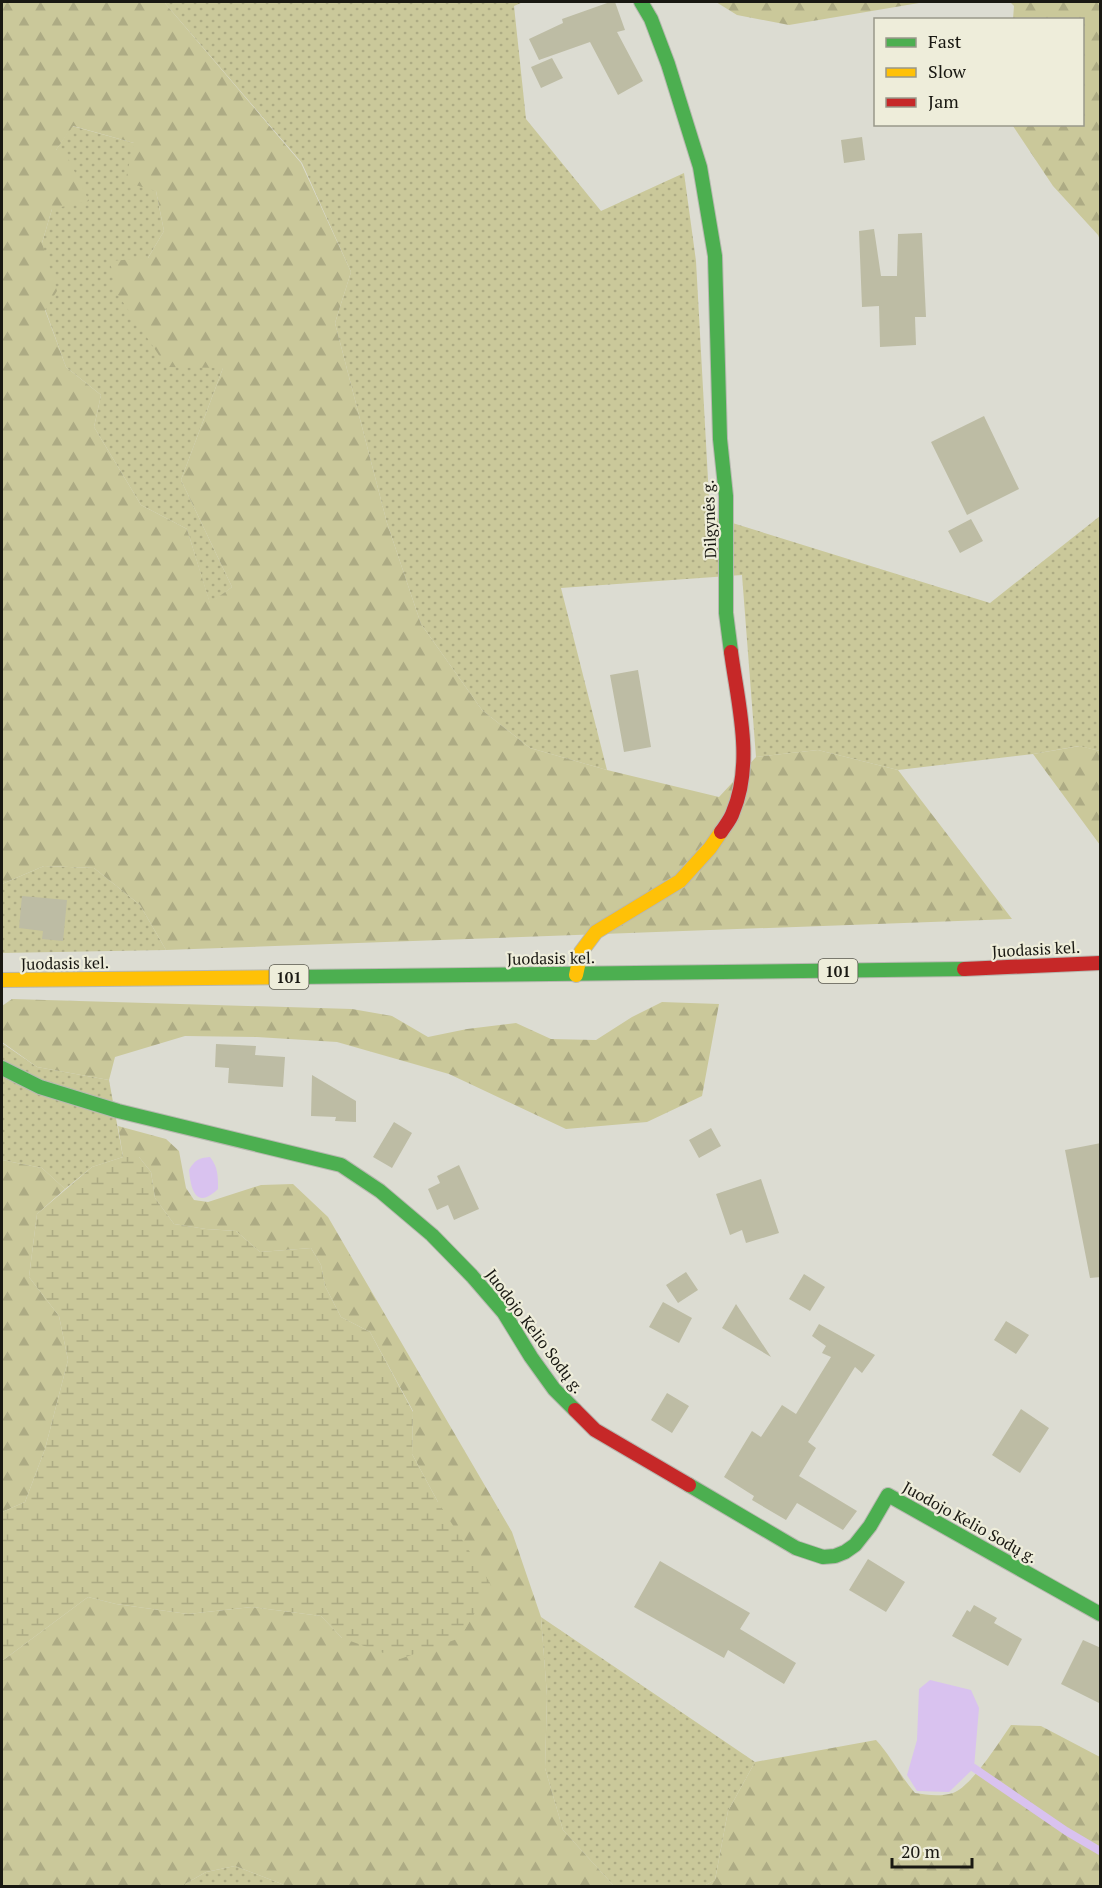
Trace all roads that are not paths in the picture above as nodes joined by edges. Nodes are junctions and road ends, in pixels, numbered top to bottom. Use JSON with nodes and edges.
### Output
{"nodes":[{"id":1,"x":641,"y":2,"type":"edge"},
{"id":2,"x":1101,"y":963,"type":"edge"},
{"id":3,"x":576,"y":975,"type":"junction"},
{"id":4,"x":2,"y":980,"type":"edge"},
{"id":5,"x":2,"y":1068,"type":"edge"},
{"id":6,"x":1101,"y":1614,"type":"edge"}],
"edges":[{"from":1,"to":3,"type":"street","name":"Dilgynės g."},
{"from":2,"to":3,"type":"street","name":"Juodasis kel.","number":"101"},
{"from":3,"to":4,"type":"street","name":"Juodasis kel.","number":"101"},
{"from":5,"to":6,"type":"street","name":"Juodojo Kelio Sodų g."}]}
